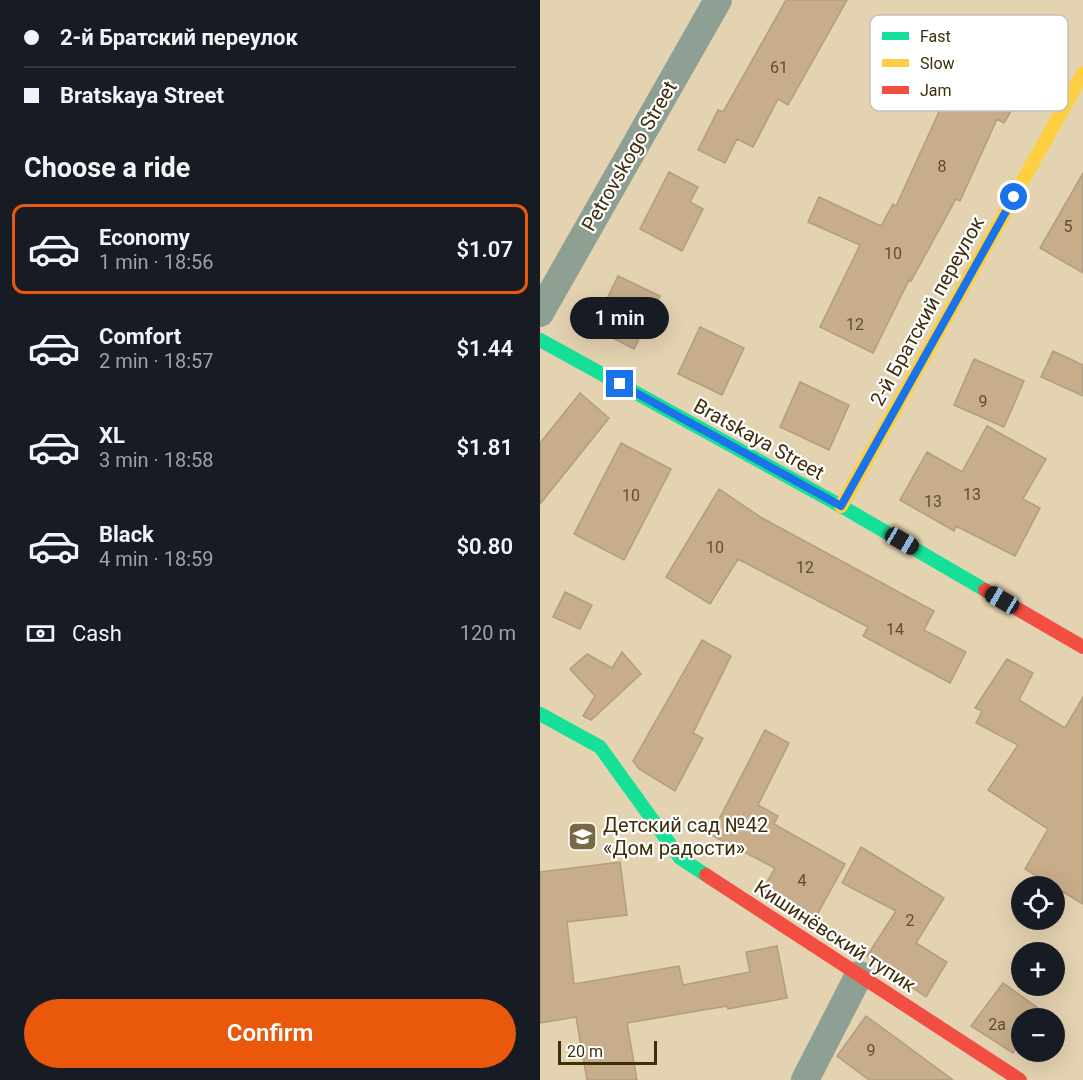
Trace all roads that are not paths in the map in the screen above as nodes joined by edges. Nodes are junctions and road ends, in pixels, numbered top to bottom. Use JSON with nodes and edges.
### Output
{"nodes":[{"id":1,"x":718,"y":0,"type":"edge"},
{"id":2,"x":1083,"y":73,"type":"edge"},
{"id":3,"x":1068,"y":100,"type":"edge"},
{"id":4,"x":1062,"y":111,"type":"edge"},
{"id":5,"x":540,"y":313,"type":"edge"},
{"id":6,"x":540,"y":340,"type":"edge"},
{"id":7,"x":841,"y":506,"type":"junction"},
{"id":8,"x":1083,"y":647,"type":"edge"},
{"id":9,"x":540,"y":714,"type":"edge"},
{"id":10,"x":859,"y":975,"type":"junction"},
{"id":11,"x":805,"y":1080,"type":"edge"},
{"id":12,"x":1020,"y":1080,"type":"edge"}],
"edges":[{"from":1,"to":5,"type":"street","name":"Petrovskogo Street"},
{"from":2,"to":3,"type":"street","name":"2-й Братский переулок"},
{"from":4,"to":7,"type":"street","name":"2-й Братский переулок"},
{"from":6,"to":7,"type":"street","name":"Bratskaya Street"},
{"from":7,"to":8,"type":"street","name":"Bratskaya Street"},
{"from":9,"to":10,"type":"street","name":"Кишинёвский тупик"},
{"from":10,"to":11,"type":"street"},
{"from":10,"to":12,"type":"street","name":"Кишинёвский тупик"}]}
